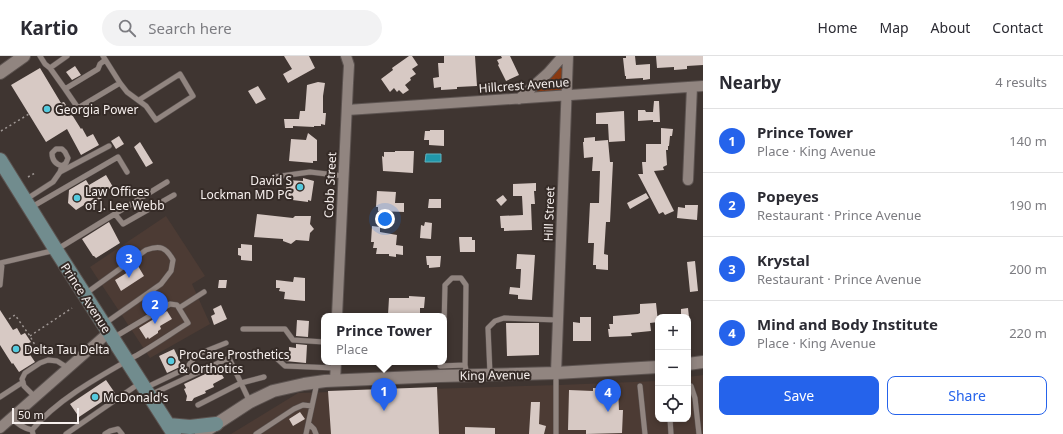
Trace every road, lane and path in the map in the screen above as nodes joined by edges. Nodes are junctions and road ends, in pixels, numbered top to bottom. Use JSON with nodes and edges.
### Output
{"nodes":[{"id":1,"x":24,"y":56,"type":"edge"},
{"id":2,"x":40,"y":56,"type":"edge"},
{"id":3,"x":67,"y":56,"type":"edge"},
{"id":4,"x":346,"y":56,"type":"edge"},
{"id":5,"x":563,"y":56,"type":"edge"},
{"id":6,"x":568,"y":56,"type":"edge"},
{"id":7,"x":104,"y":58,"type":"edge"},
{"id":8,"x":50,"y":68,"type":"junction"},
{"id":9,"x":0,"y":73,"type":"edge"},
{"id":10,"x":120,"y":83,"type":"junction"},
{"id":11,"x":692,"y":86,"type":"junction"},
{"id":12,"x":703,"y":86,"type":"edge"},
{"id":13,"x":65,"y":89,"type":"junction"},
{"id":14,"x":567,"y":95,"type":"junction"},
{"id":15,"x":519,"y":99,"type":"junction"},
{"id":16,"x":139,"y":100,"type":"junction"},
{"id":17,"x":347,"y":110,"type":"junction"},
{"id":18,"x":29,"y":114,"type":"dead end"},
{"id":19,"x":1,"y":131,"type":"edge"},
{"id":20,"x":109,"y":146,"type":"dead end"},
{"id":21,"x":0,"y":160,"type":"edge"},
{"id":22,"x":62,"y":166,"type":"dead end"},
{"id":23,"x":60,"y":172,"type":"junction"},
{"id":24,"x":127,"y":172,"type":"dead end"},
{"id":25,"x":35,"y":173,"type":"dead end"},
{"id":26,"x":344,"y":176,"type":"junction"},
{"id":27,"x":28,"y":177,"type":"dead end"},
{"id":28,"x":274,"y":177,"type":"dead end"},
{"id":29,"x":688,"y":180,"type":"dead end"},
{"id":30,"x":167,"y":182,"type":"dead end"},
{"id":31,"x":174,"y":195,"type":"dead end"},
{"id":32,"x":27,"y":204,"type":"junction"},
{"id":33,"x":116,"y":214,"type":"junction"},
{"id":34,"x":56,"y":250,"type":"junction"},
{"id":35,"x":1,"y":263,"type":"edge"},
{"id":36,"x":0,"y":285,"type":"edge"},
{"id":37,"x":204,"y":292,"type":"dead end"},
{"id":38,"x":84,"y":295,"type":"junction"},
{"id":39,"x":72,"y":308,"type":"dead end"},
{"id":40,"x":179,"y":308,"type":"junction"},
{"id":41,"x":337,"y":313,"type":"edge"},
{"id":42,"x":444,"y":313,"type":"edge"},
{"id":43,"x":9,"y":319,"type":"dead end"},
{"id":44,"x":558,"y":320,"type":"junction"},
{"id":45,"x":243,"y":329,"type":"dead end"},
{"id":46,"x":108,"y":332,"type":"junction"},
{"id":47,"x":30,"y":336,"type":"junction"},
{"id":48,"x":321,"y":342,"type":"edge"},
{"id":49,"x":226,"y":343,"type":"dead end"},
{"id":50,"x":252,"y":356,"type":"dead end"},
{"id":51,"x":44,"y":361,"type":"junction"},
{"id":52,"x":127,"y":361,"type":"junction"},
{"id":53,"x":703,"y":362,"type":"edge"},
{"id":54,"x":691,"y":364,"type":"edge"},
{"id":55,"x":336,"y":365,"type":"edge"},
{"id":56,"x":655,"y":367,"type":"edge"},
{"id":57,"x":68,"y":368,"type":"junction"},
{"id":58,"x":440,"y":368,"type":"edge"},
{"id":59,"x":466,"y":371,"type":"junction"},
{"id":60,"x":556,"y":373,"type":"junction"},
{"id":61,"x":490,"y":375,"type":"junction"},
{"id":62,"x":264,"y":377,"type":"dead end"},
{"id":63,"x":335,"y":381,"type":"junction"},
{"id":64,"x":23,"y":382,"type":"junction"},
{"id":65,"x":317,"y":382,"type":"junction"},
{"id":66,"x":241,"y":383,"type":"junction"},
{"id":67,"x":640,"y":386,"type":"dead end"},
{"id":68,"x":691,"y":386,"type":"dead end"},
{"id":69,"x":145,"y":389,"type":"junction"},
{"id":70,"x":0,"y":397,"type":"edge"},
{"id":71,"x":36,"y":397,"type":"junction"},
{"id":72,"x":250,"y":402,"type":"junction"},
{"id":73,"x":198,"y":405,"type":"dead end"},
{"id":74,"x":312,"y":406,"type":"junction"},
{"id":75,"x":12,"y":418,"type":"junction"},
{"id":76,"x":670,"y":422,"type":"edge"},
{"id":77,"x":309,"y":424,"type":"junction"},
{"id":78,"x":0,"y":428,"type":"edge"},
{"id":79,"x":171,"y":429,"type":"edge"},
{"id":80,"x":212,"y":429,"type":"edge"},
{"id":81,"x":33,"y":432,"type":"edge"},
{"id":82,"x":66,"y":434,"type":"edge"},
{"id":83,"x":106,"y":434,"type":"edge"},
{"id":84,"x":122,"y":434,"type":"edge"},
{"id":85,"x":201,"y":434,"type":"edge"},
{"id":86,"x":256,"y":434,"type":"edge"},
{"id":87,"x":306,"y":434,"type":"edge"},
{"id":88,"x":316,"y":434,"type":"edge"},
{"id":89,"x":556,"y":434,"type":"edge"},
{"id":90,"x":645,"y":434,"type":"edge"},
{"id":91,"x":671,"y":434,"type":"edge"},
{"id":92,"x":699,"y":434,"type":"edge"}],
"edges":[{"from":1,"to":9,"type":"street"},
{"from":2,"to":8,"type":"lane"},
{"from":3,"to":8,"type":"lane"},
{"from":4,"to":17,"type":"street","name":"Cobb Street"},
{"from":5,"to":15,"type":"street"},
{"from":6,"to":14,"type":"street","name":"Hill Street"},
{"from":7,"to":10,"type":"lane"},
{"from":7,"to":13,"type":"lane"},
{"from":8,"to":13,"type":"lane"},
{"from":10,"to":13,"type":"lane"},
{"from":10,"to":16,"type":"lane"},
{"from":11,"to":12,"type":"street","name":"Hillcrest Avenue"},
{"from":11,"to":14,"type":"street","name":"Hillcrest Avenue"},
{"from":11,"to":29,"type":"street"},
{"from":14,"to":15,"type":"street","name":"Hillcrest Avenue"},
{"from":14,"to":44,"type":"street","name":"Hill Street"},
{"from":15,"to":17,"type":"street","name":"Hillcrest Avenue"},
{"from":16,"to":16,"type":"lane"},
{"from":17,"to":26,"type":"street","name":"Cobb Street"},
{"from":18,"to":19,"type":"path"},
{"from":20,"to":23,"type":"lane"},
{"from":21,"to":32,"type":"main road","name":"Prince Avenue"},
{"from":22,"to":23,"type":"lane"},
{"from":23,"to":32,"type":"lane"},
{"from":24,"to":32,"type":"lane"},
{"from":25,"to":27,"type":"path"},
{"from":26,"to":28,"type":"lane"},
{"from":26,"to":41,"type":"street","name":"Cobb Street"},
{"from":30,"to":33,"type":"lane"},
{"from":31,"to":33,"type":"lane"},
{"from":32,"to":34,"type":"main road","name":"Prince Avenue"},
{"from":33,"to":34,"type":"lane"},
{"from":34,"to":35,"type":"lane"},
{"from":34,"to":38,"type":"main road","name":"Prince Avenue"},
{"from":35,"to":36,"type":"lane"},
{"from":37,"to":40,"type":"lane"},
{"from":38,"to":46,"type":"main road","name":"Prince Avenue"},
{"from":38,"to":46,"type":"lane"},
{"from":39,"to":47,"type":"path"},
{"from":40,"to":46,"type":"lane"},
{"from":40,"to":52,"type":"lane"},
{"from":42,"to":59,"type":"lane"},
{"from":43,"to":47,"type":"path"},
{"from":44,"to":60,"type":"street","name":"Hill Street"},
{"from":44,"to":61,"type":"lane"},
{"from":45,"to":48,"type":"lane"},
{"from":46,"to":52,"type":"main road","name":"Prince Avenue"},
{"from":46,"to":57,"type":"street"},
{"from":47,"to":51,"type":"path"},
{"from":49,"to":69,"type":"lane"},
{"from":50,"to":55,"type":"lane"},
{"from":51,"to":57,"type":"lane"},
{"from":51,"to":64,"type":"lane"},
{"from":52,"to":69,"type":"main road","name":"Prince Avenue"},
{"from":52,"to":81,"type":"lane"},
{"from":53,"to":54,"type":"street"},
{"from":55,"to":63,"type":"street"},
{"from":56,"to":60,"type":"street","name":"King Avenue"},
{"from":57,"to":71,"type":"street"},
{"from":58,"to":59,"type":"street","name":"King Avenue"},
{"from":58,"to":63,"type":"street","name":"King Avenue"},
{"from":59,"to":61,"type":"street","name":"King Avenue"},
{"from":60,"to":61,"type":"street","name":"King Avenue"},
{"from":60,"to":89,"type":"lane"},
{"from":62,"to":66,"type":"lane"},
{"from":63,"to":65,"type":"street","name":"King Avenue"},
{"from":64,"to":70,"type":"lane"},
{"from":64,"to":71,"type":"lane"},
{"from":65,"to":72,"type":"street","name":"King Avenue"},
{"from":65,"to":74,"type":"lane"},
{"from":66,"to":69,"type":"lane"},
{"from":66,"to":72,"type":"lane"},
{"from":66,"to":73,"type":"lane"},
{"from":67,"to":90,"type":"lane"},
{"from":68,"to":92,"type":"lane"},
{"from":69,"to":79,"type":"main road","name":"Prince Avenue"},
{"from":69,"to":82,"type":"lane"},
{"from":71,"to":75,"type":"street"},
{"from":72,"to":80,"type":"street","name":"King Avenue"},
{"from":74,"to":77,"type":"lane"},
{"from":74,"to":86,"type":"lane"},
{"from":75,"to":78,"type":"street"},
{"from":75,"to":81,"type":"lane"},
{"from":76,"to":91,"type":"lane"},
{"from":77,"to":87,"type":"lane"},
{"from":77,"to":88,"type":"lane"},
{"from":79,"to":80,"type":"main road"},
{"from":80,"to":85,"type":"street","name":"King Avenue"},
{"from":83,"to":84,"type":"lane"}]}
